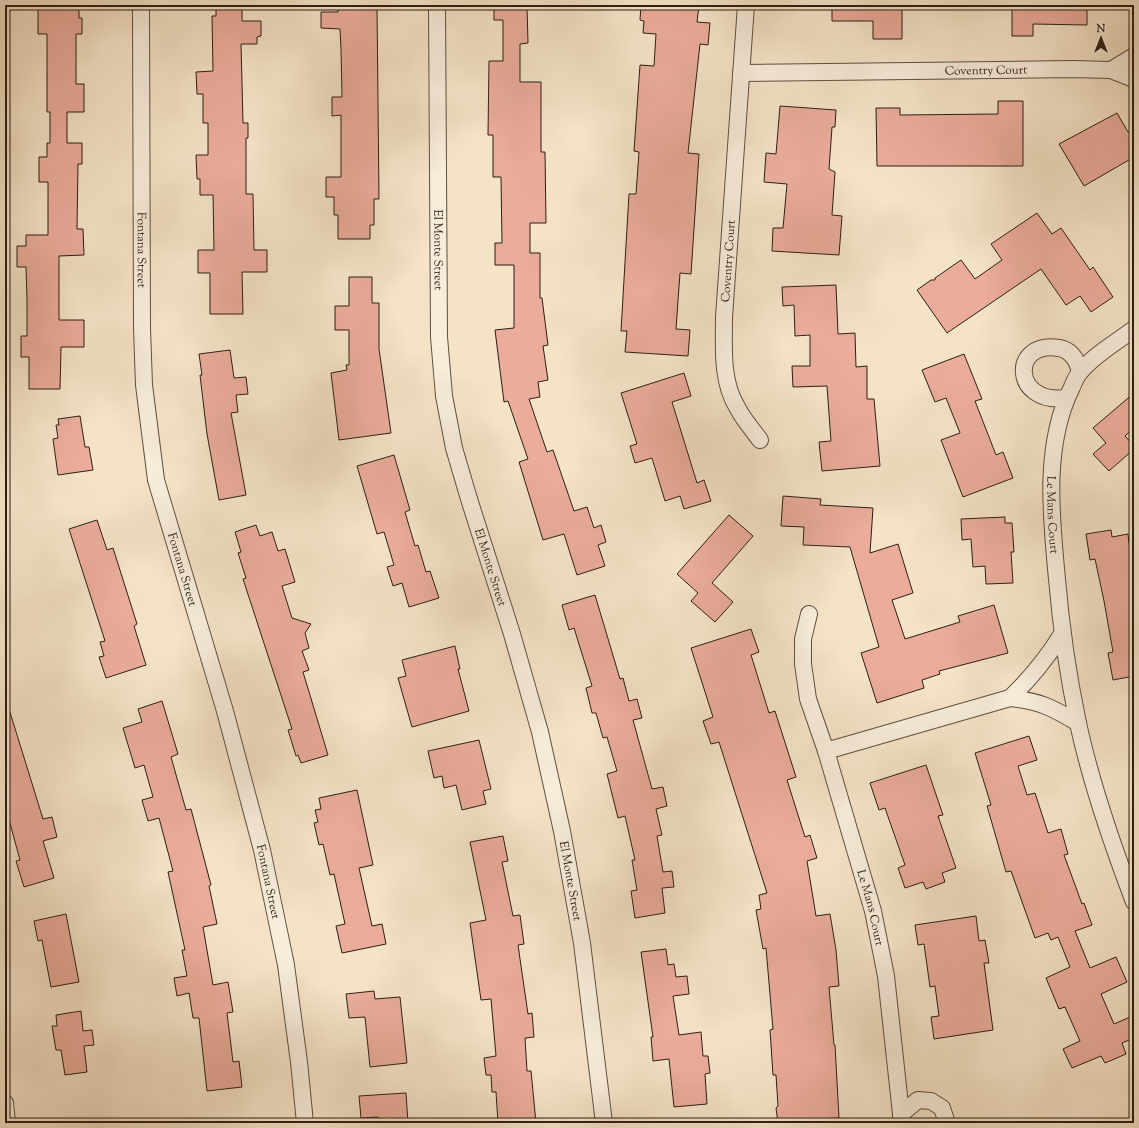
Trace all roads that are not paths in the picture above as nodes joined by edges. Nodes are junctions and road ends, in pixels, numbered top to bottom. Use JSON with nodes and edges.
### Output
{"nodes":[{"id":1,"x":141,"y":5,"type":"edge"},
{"id":2,"x":437,"y":5,"type":"edge"},
{"id":3,"x":746,"y":5,"type":"edge"},
{"id":4,"x":1134,"y":56,"type":"edge"},
{"id":5,"x":1111,"y":70,"type":"junction"},
{"id":6,"x":741,"y":73,"type":"junction"},
{"id":7,"x":1134,"y":79,"type":"edge"},
{"id":8,"x":1134,"y":329,"type":"edge"},
{"id":9,"x":1080,"y":371,"type":"junction"},
{"id":10,"x":1066,"y":398,"type":"junction"},
{"id":11,"x":760,"y":440,"type":"dead end"},
{"id":12,"x":809,"y":614,"type":"dead end"},
{"id":13,"x":1062,"y":634,"type":"junction"},
{"id":14,"x":1010,"y":698,"type":"junction"},
{"id":15,"x":1078,"y":723,"type":"junction"},
{"id":16,"x":826,"y":751,"type":"junction"},
{"id":17,"x":1134,"y":902,"type":"edge"},
{"id":18,"x":5,"y":1103,"type":"edge"},
{"id":19,"x":902,"y":1118,"type":"edge"},
{"id":20,"x":7,"y":1123,"type":"edge"},
{"id":21,"x":304,"y":1123,"type":"edge"},
{"id":22,"x":604,"y":1123,"type":"edge"},
{"id":23,"x":947,"y":1123,"type":"edge"}],
"edges":[{"from":1,"to":21,"type":"street","name":"Fontana Street"},
{"from":2,"to":22,"type":"street","name":"El Monte Street"},
{"from":3,"to":6,"type":"street","name":"Coventry Court"},
{"from":4,"to":5,"type":"street"},
{"from":5,"to":6,"type":"street","name":"Coventry Court"},
{"from":5,"to":7,"type":"street","name":"Coventry Court"},
{"from":6,"to":11,"type":"street","name":"Coventry Court"},
{"from":8,"to":9,"type":"street","name":"Le Mans Court"},
{"from":9,"to":10,"type":"street","name":"Le Mans Court"},
{"from":9,"to":10,"type":"street"},
{"from":10,"to":13,"type":"street","name":"Le Mans Court"},
{"from":12,"to":16,"type":"street","name":"Le Mans Court"},
{"from":13,"to":14,"type":"street"},
{"from":13,"to":15,"type":"street","name":"Le Mans Court"},
{"from":14,"to":15,"type":"street"},
{"from":14,"to":16,"type":"street"},
{"from":15,"to":17,"type":"street","name":"Le Mans Court"},
{"from":16,"to":19,"type":"street","name":"Le Mans Court"},
{"from":18,"to":20,"type":"street"},
{"from":19,"to":23,"type":"street"}]}
